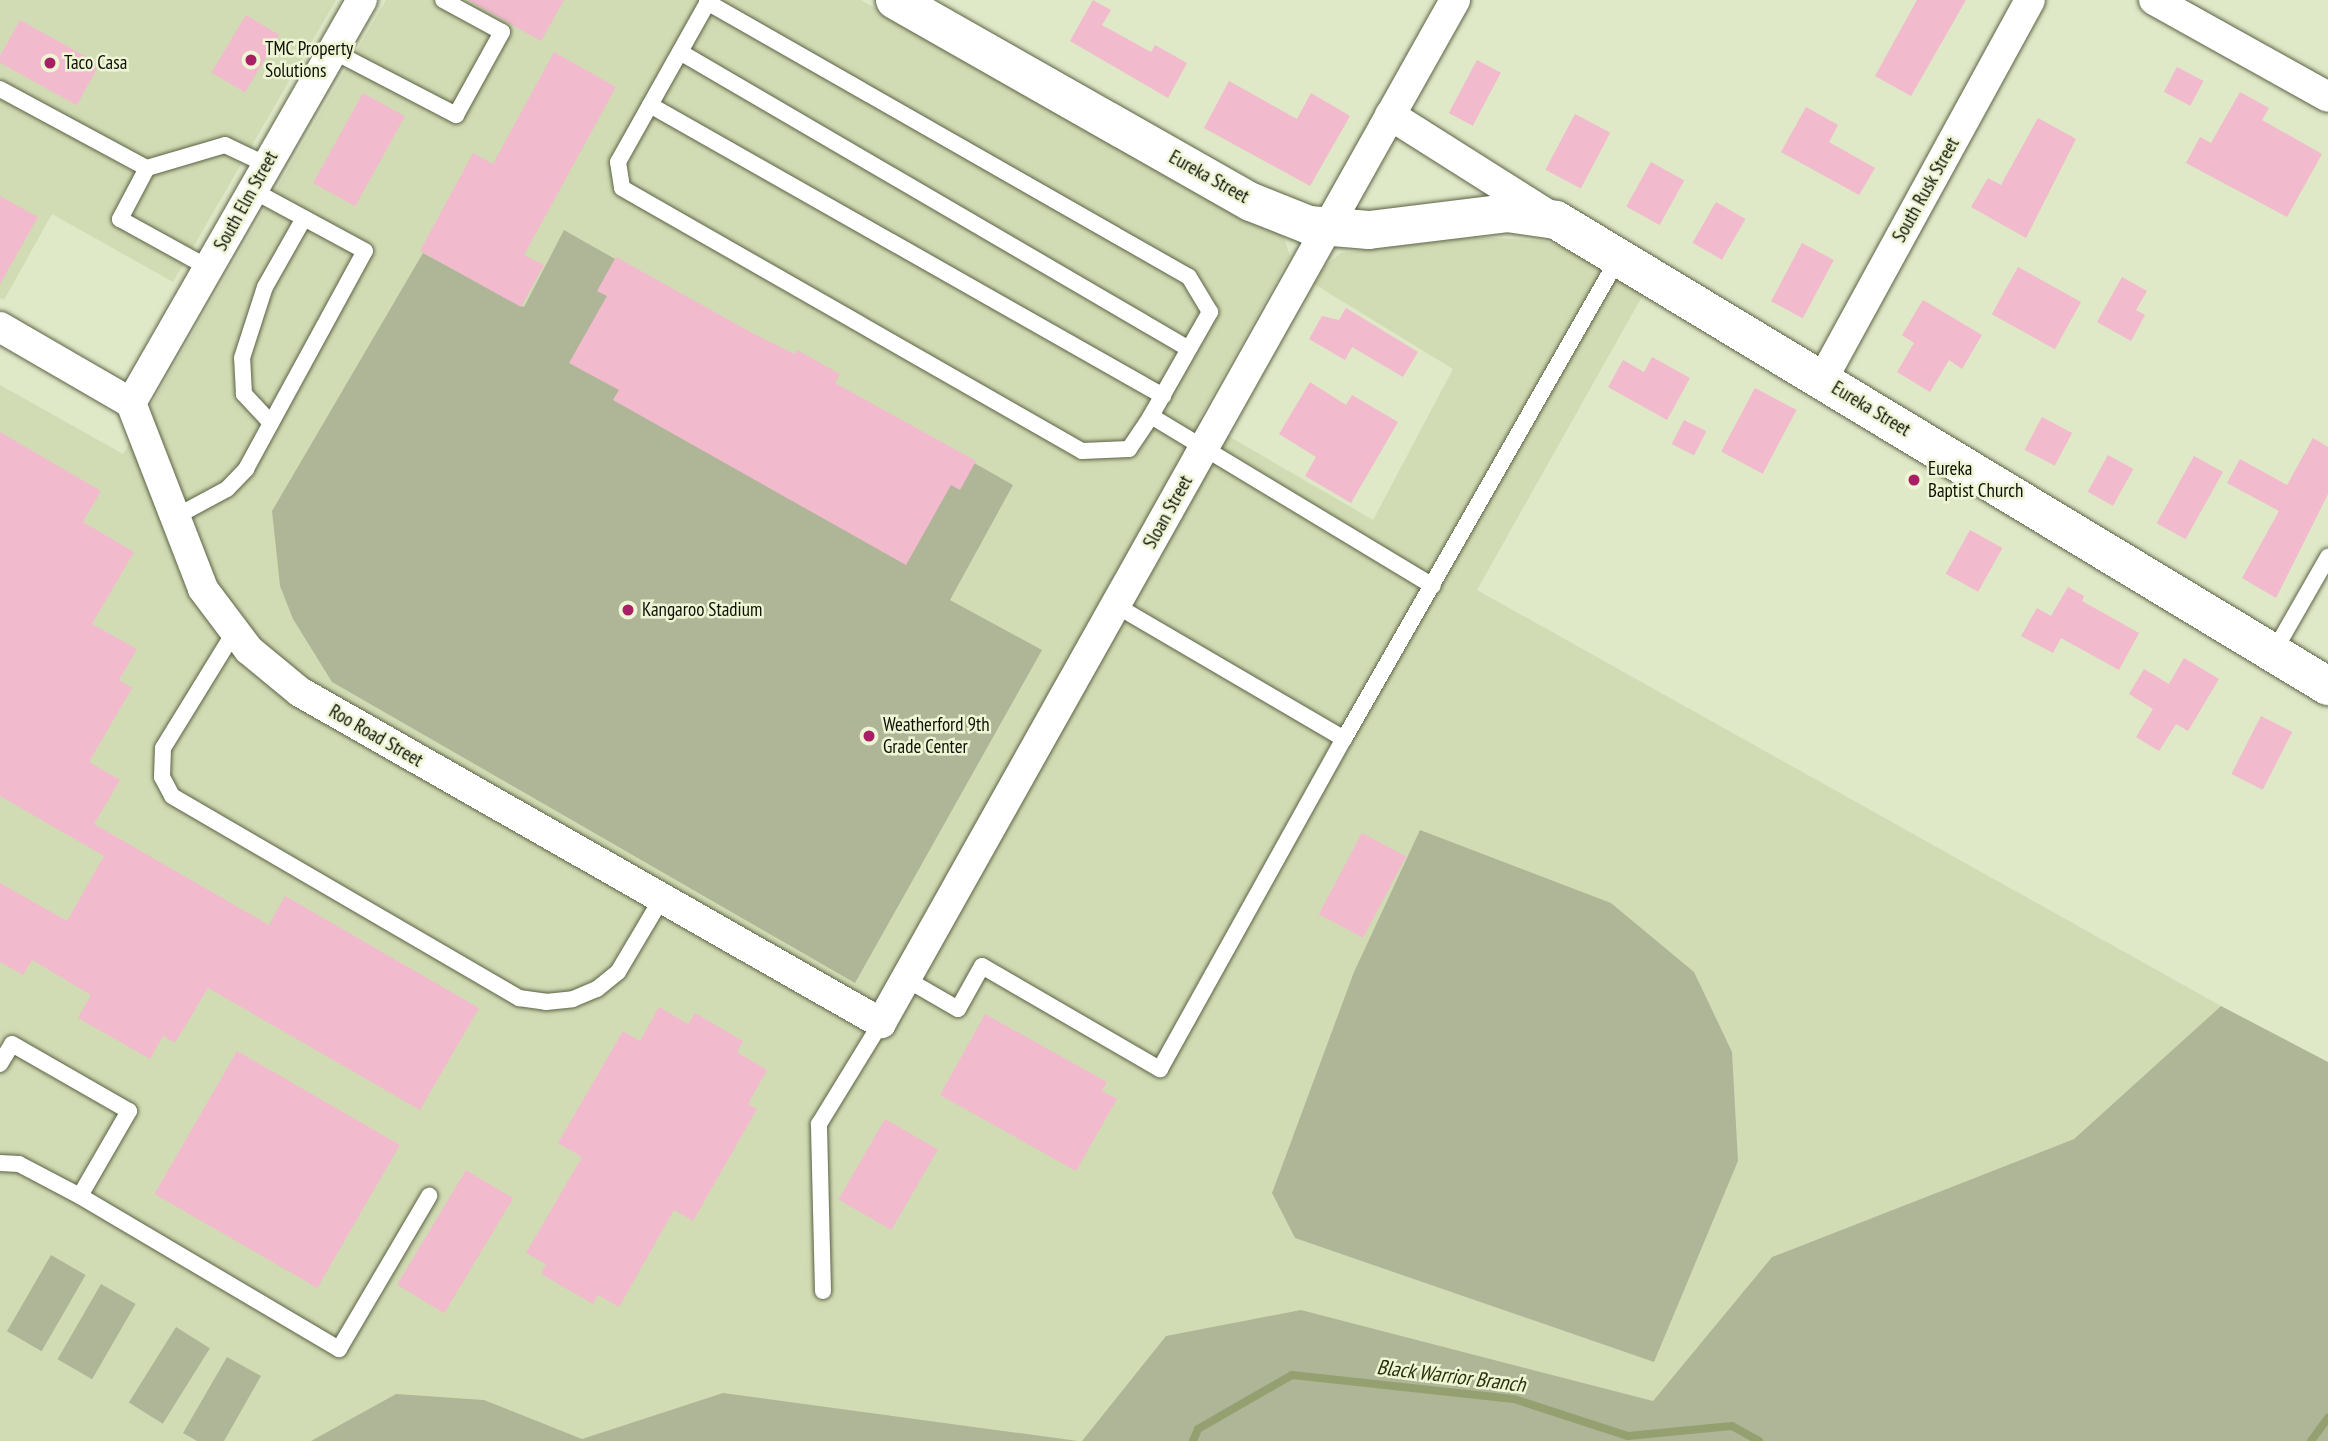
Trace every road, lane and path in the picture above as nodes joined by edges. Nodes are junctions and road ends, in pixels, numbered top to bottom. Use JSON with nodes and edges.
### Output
{"nodes":[{"id":1,"x":362,"y":0,"type":"edge"},
{"id":2,"x":443,"y":0,"type":"edge"},
{"id":3,"x":895,"y":0,"type":"edge"},
{"id":4,"x":1455,"y":0,"type":"edge"},
{"id":5,"x":2030,"y":0,"type":"edge"},
{"id":6,"x":2154,"y":0,"type":"edge"},
{"id":7,"x":708,"y":1,"type":"edge"},
{"id":8,"x":333,"y":51,"type":"junction"},
{"id":9,"x":680,"y":51,"type":"junction"},
{"id":10,"x":1,"y":92,"type":"edge"},
{"id":11,"x":2328,"y":97,"type":"edge"},
{"id":12,"x":650,"y":105,"type":"junction"},
{"id":13,"x":1390,"y":115,"type":"junction"},
{"id":14,"x":147,"y":168,"type":"junction"},
{"id":15,"x":259,"y":177,"type":"junction"},
{"id":16,"x":304,"y":218,"type":"junction"},
{"id":17,"x":1556,"y":220,"type":"junction"},
{"id":18,"x":1328,"y":226,"type":"junction"},
{"id":19,"x":1619,"y":257,"type":"junction"},
{"id":20,"x":209,"y":268,"type":"junction"},
{"id":21,"x":0,"y":327,"type":"edge"},
{"id":22,"x":1189,"y":349,"type":"junction"},
{"id":23,"x":1822,"y":380,"type":"junction"},
{"id":24,"x":1163,"y":396,"type":"junction"},
{"id":25,"x":131,"y":403,"type":"junction"},
{"id":26,"x":1151,"y":416,"type":"junction"},
{"id":27,"x":271,"y":423,"type":"junction"},
{"id":28,"x":1204,"y":447,"type":"junction"},
{"id":29,"x":175,"y":517,"type":"junction"},
{"id":30,"x":2328,"y":557,"type":"edge"},
{"id":31,"x":1433,"y":586,"type":"junction"},
{"id":32,"x":1115,"y":605,"type":"junction"},
{"id":33,"x":235,"y":631,"type":"junction"},
{"id":34,"x":2273,"y":653,"type":"junction"},
{"id":35,"x":2328,"y":686,"type":"edge"},
{"id":36,"x":1344,"y":739,"type":"junction"},
{"id":37,"x":662,"y":898,"type":"junction"},
{"id":38,"x":906,"y":979,"type":"junction"},
{"id":39,"x":881,"y":1023,"type":"junction"},
{"id":40,"x":0,"y":1064,"type":"edge"},
{"id":41,"x":0,"y":1163,"type":"edge"},
{"id":42,"x":80,"y":1196,"type":"junction"},
{"id":43,"x":429,"y":1196,"type":"dead end"},
{"id":44,"x":823,"y":1291,"type":"dead end"}],
"edges":[{"from":1,"to":8,"type":"street","name":"South Elm Street"},
{"from":2,"to":8,"type":"lane"},
{"from":3,"to":18,"type":"street","name":"Eureka Street"},
{"from":4,"to":13,"type":"street","name":"Sloan Street"},
{"from":5,"to":23,"type":"street","name":"South Rusk Street"},
{"from":6,"to":11,"type":"street"},
{"from":7,"to":9,"type":"lane"},
{"from":7,"to":22,"type":"lane"},
{"from":8,"to":15,"type":"street","name":"South Elm Street"},
{"from":9,"to":12,"type":"lane"},
{"from":9,"to":22,"type":"lane"},
{"from":10,"to":14,"type":"lane"},
{"from":12,"to":24,"type":"lane"},
{"from":12,"to":26,"type":"lane"},
{"from":13,"to":17,"type":"street","name":"Eureka Street"},
{"from":13,"to":18,"type":"street","name":"Sloan Street"},
{"from":14,"to":15,"type":"lane"},
{"from":14,"to":20,"type":"lane"},
{"from":15,"to":16,"type":"lane"},
{"from":15,"to":20,"type":"street","name":"South Elm Street"},
{"from":16,"to":27,"type":"lane"},
{"from":16,"to":27,"type":"lane"},
{"from":17,"to":18,"type":"street","name":"Eureka Street"},
{"from":17,"to":19,"type":"street","name":"Eureka Street"},
{"from":18,"to":28,"type":"street","name":"Sloan Street"},
{"from":19,"to":23,"type":"street","name":"Eureka Street"},
{"from":19,"to":31,"type":"lane"},
{"from":20,"to":25,"type":"street","name":"South Elm Street"},
{"from":21,"to":25,"type":"street"},
{"from":22,"to":24,"type":"lane"},
{"from":23,"to":34,"type":"street","name":"Eureka Street"},
{"from":24,"to":26,"type":"lane"},
{"from":25,"to":29,"type":"street","name":"Roo Road Street"},
{"from":26,"to":28,"type":"lane"},
{"from":27,"to":29,"type":"lane"},
{"from":28,"to":31,"type":"lane"},
{"from":28,"to":32,"type":"street","name":"Sloan Street"},
{"from":29,"to":33,"type":"street","name":"Roo Road Street"},
{"from":30,"to":34,"type":"lane"},
{"from":31,"to":36,"type":"lane"},
{"from":32,"to":36,"type":"lane"},
{"from":32,"to":38,"type":"street","name":"Sloan Street"},
{"from":33,"to":37,"type":"street","name":"Roo Road Street"},
{"from":33,"to":37,"type":"lane"},
{"from":34,"to":35,"type":"street","name":"Eureka Street"},
{"from":36,"to":38,"type":"lane"},
{"from":37,"to":39,"type":"street","name":"Roo Road Street"},
{"from":38,"to":39,"type":"street","name":"Sloan Street"},
{"from":39,"to":44,"type":"lane"},
{"from":40,"to":42,"type":"lane"},
{"from":41,"to":42,"type":"lane"},
{"from":42,"to":43,"type":"lane"}]}
